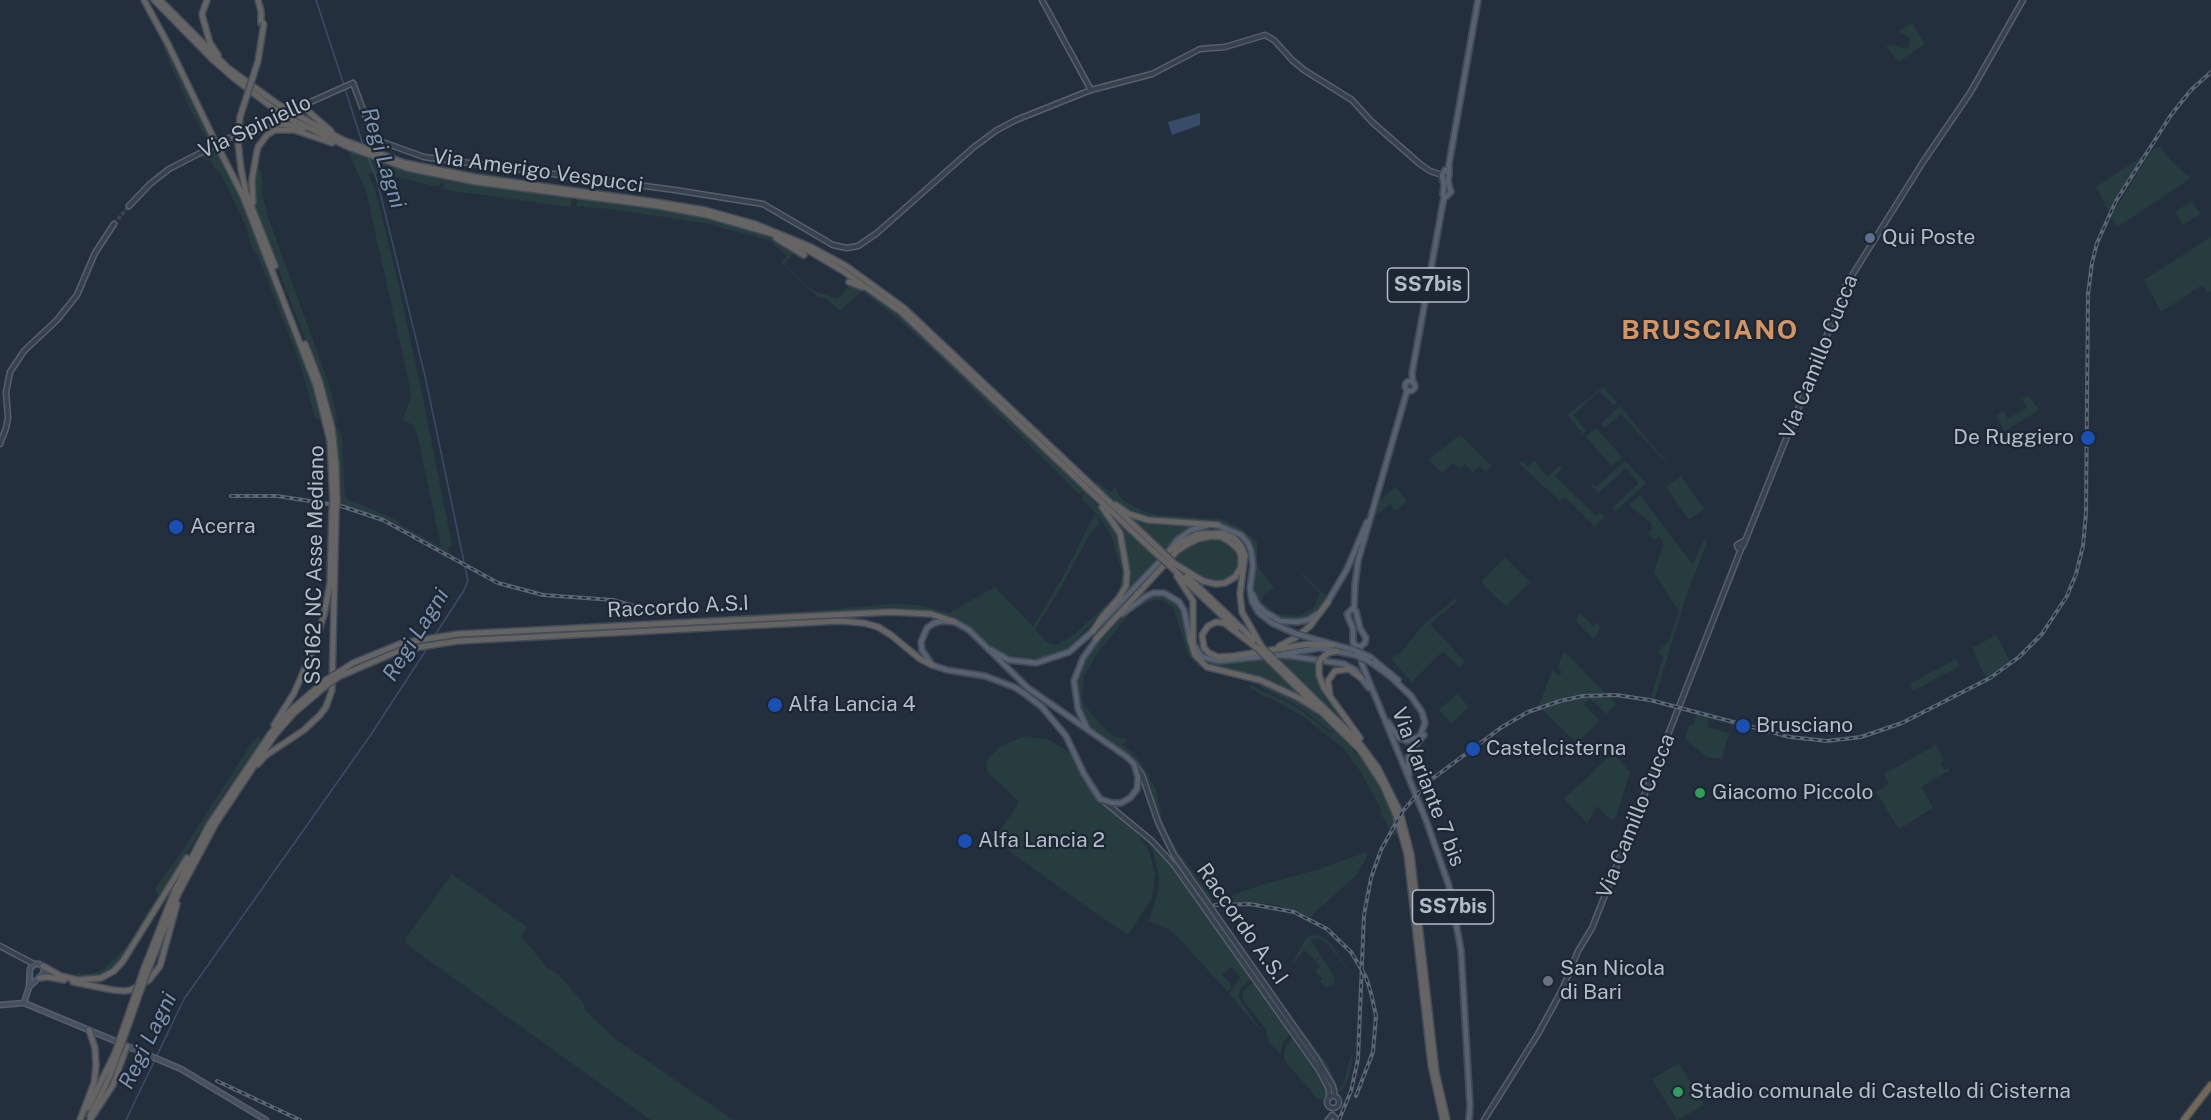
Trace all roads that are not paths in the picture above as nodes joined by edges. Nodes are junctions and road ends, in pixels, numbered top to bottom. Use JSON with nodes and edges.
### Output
{"nodes":[{"id":1,"x":144,"y":0,"type":"edge"},
{"id":2,"x":154,"y":0,"type":"edge"},
{"id":3,"x":159,"y":0,"type":"edge"},
{"id":4,"x":207,"y":0,"type":"edge"},
{"id":5,"x":259,"y":0,"type":"edge"},
{"id":6,"x":1042,"y":0,"type":"edge"},
{"id":7,"x":1478,"y":0,"type":"edge"},
{"id":8,"x":2023,"y":0,"type":"edge"},
{"id":9,"x":228,"y":68,"type":"junction"},
{"id":10,"x":351,"y":84,"type":"joint"},
{"id":11,"x":1090,"y":90,"type":"junction"},
{"id":12,"x":276,"y":106,"type":"junction"},
{"id":13,"x":302,"y":106,"type":"junction"},
{"id":14,"x":292,"y":116,"type":"junction"},
{"id":15,"x":319,"y":134,"type":"junction"},
{"id":16,"x":233,"y":137,"type":"junction"},
{"id":17,"x":341,"y":139,"type":"junction"},
{"id":18,"x":348,"y":147,"type":"junction"},
{"id":19,"x":382,"y":158,"type":"junction"},
{"id":20,"x":239,"y":169,"type":"junction"},
{"id":21,"x":1445,"y":173,"type":"junction"},
{"id":22,"x":576,"y":194,"type":"junction"},
{"id":23,"x":243,"y":196,"type":"junction"},
{"id":24,"x":129,"y":206,"type":"tunnel mouth"},
{"id":25,"x":254,"y":210,"type":"junction"},
{"id":26,"x":114,"y":224,"type":"tunnel mouth"},
{"id":27,"x":773,"y":234,"type":"junction"},
{"id":28,"x":804,"y":255,"type":"dead end"},
{"id":29,"x":849,"y":282,"type":"dead end"},
{"id":30,"x":886,"y":301,"type":"junction"},
{"id":31,"x":1412,"y":373,"type":"junction"},
{"id":32,"x":1407,"y":382,"type":"junction"},
{"id":33,"x":1413,"y":383,"type":"junction"},
{"id":34,"x":1409,"y":391,"type":"junction"},
{"id":35,"x":326,"y":414,"type":"junction"},
{"id":36,"x":0,"y":444,"type":"edge"},
{"id":37,"x":1095,"y":493,"type":"junction"},
{"id":38,"x":1373,"y":508,"type":"junction"},
{"id":39,"x":334,"y":511,"type":"junction"},
{"id":40,"x":1218,"y":525,"type":"junction"},
{"id":41,"x":1169,"y":551,"type":"junction"},
{"id":42,"x":1173,"y":566,"type":"junction"},
{"id":43,"x":1252,"y":573,"type":"junction"},
{"id":44,"x":1328,"y":602,"type":"junction"},
{"id":45,"x":1354,"y":609,"type":"junction"},
{"id":46,"x":955,"y":622,"type":"junction"},
{"id":47,"x":1093,"y":631,"type":"junction"},
{"id":48,"x":1096,"y":639,"type":"junction"},
{"id":49,"x":1190,"y":639,"type":"junction"},
{"id":50,"x":1194,"y":646,"type":"junction"},
{"id":51,"x":986,"y":647,"type":"junction"},
{"id":52,"x":1259,"y":648,"type":"junction"},
{"id":53,"x":1335,"y":648,"type":"junction"},
{"id":54,"x":1272,"y":649,"type":"junction"},
{"id":55,"x":1356,"y":650,"type":"junction"},
{"id":56,"x":1273,"y":658,"type":"junction"},
{"id":57,"x":1371,"y":660,"type":"junction"},
{"id":58,"x":932,"y":665,"type":"junction"},
{"id":59,"x":339,"y":674,"type":"junction"},
{"id":60,"x":1361,"y":678,"type":"junction"},
{"id":61,"x":1374,"y":694,"type":"junction"},
{"id":62,"x":1377,"y":701,"type":"junction"},
{"id":63,"x":1333,"y":702,"type":"junction"},
{"id":64,"x":1088,"y":730,"type":"junction"},
{"id":65,"x":1342,"y":730,"type":"junction"},
{"id":66,"x":272,"y":733,"type":"junction"},
{"id":67,"x":261,"y":751,"type":"junction"},
{"id":68,"x":1134,"y":764,"type":"junction"},
{"id":69,"x":1378,"y":768,"type":"junction"},
{"id":70,"x":1410,"y":781,"type":"junction"},
{"id":71,"x":1100,"y":799,"type":"junction"},
{"id":72,"x":216,"y":815,"type":"junction"},
{"id":73,"x":1405,"y":836,"type":"junction"},
{"id":74,"x":201,"y":848,"type":"junction"},
{"id":75,"x":0,"y":946,"type":"edge"},
{"id":76,"x":18,"y":956,"type":"junction"},
{"id":77,"x":34,"y":964,"type":"junction"},
{"id":78,"x":43,"y":966,"type":"junction"},
{"id":79,"x":145,"y":972,"type":"junction"},
{"id":80,"x":30,"y":973,"type":"junction"},
{"id":81,"x":39,"y":978,"type":"junction"},
{"id":82,"x":29,"y":987,"type":"junction"},
{"id":83,"x":24,"y":1003,"type":"junction"},
{"id":84,"x":0,"y":1005,"type":"edge"},
{"id":85,"x":89,"y":1030,"type":"junction"},
{"id":86,"x":127,"y":1046,"type":"junction"},
{"id":87,"x":116,"y":1054,"type":"junction"},
{"id":88,"x":2211,"y":1085,"type":"edge"},
{"id":89,"x":2211,"y":1092,"type":"edge"},
{"id":90,"x":1332,"y":1097,"type":"junction"},
{"id":91,"x":1331,"y":1107,"type":"junction"},
{"id":92,"x":1336,"y":1107,"type":"junction"},
{"id":93,"x":1329,"y":1118,"type":"edge"},
{"id":94,"x":1337,"y":1119,"type":"edge"},
{"id":95,"x":1470,"y":1119,"type":"edge"},
{"id":96,"x":81,"y":1120,"type":"edge"},
{"id":97,"x":89,"y":1120,"type":"edge"},
{"id":98,"x":266,"y":1120,"type":"edge"},
{"id":99,"x":1445,"y":1120,"type":"edge"},
{"id":100,"x":1484,"y":1120,"type":"edge"},
{"id":101,"x":2184,"y":1120,"type":"edge"},
{"id":102,"x":2189,"y":1120,"type":"edge"}],
"edges":[{"from":1,"to":23,"type":"highway","bridge":true},
{"from":2,"to":12,"type":"highway"},
{"from":3,"to":9,"type":"highway"},
{"from":4,"to":9,"type":"highway"},
{"from":5,"to":20,"type":"highway","bridge":true},
{"from":6,"to":11,"type":"street"},
{"from":7,"to":21,"type":"main road","number":"SS7bis"},
{"from":8,"to":100,"type":"street","name":"Via Camillo Cucca"},
{"from":9,"to":12,"type":"highway"},
{"from":10,"to":11,"type":"street","name":"Via Amerigo Vespucci"},
{"from":10,"to":13,"type":"street","name":"Via Spiniello"},
{"from":11,"to":21,"type":"street"},
{"from":12,"to":14,"type":"highway","bridge":true},
{"from":13,"to":16,"type":"street","name":"Via Spiniello"},
{"from":13,"to":17,"type":"highway"},
{"from":14,"to":15,"type":"highway"},
{"from":14,"to":17,"type":"highway"},
{"from":15,"to":16,"type":"highway"},
{"from":15,"to":18,"type":"highway"},
{"from":16,"to":24,"type":"street","name":"Via Spiniello"},
{"from":17,"to":19,"type":"highway"},
{"from":18,"to":19,"type":"highway"},
{"from":18,"to":25,"type":"highway"},
{"from":19,"to":22,"type":"highway"},
{"from":20,"to":23,"type":"highway"},
{"from":20,"to":25,"type":"highway","name":"SS162 NC Asse Mediano"},
{"from":21,"to":31,"type":"main road","number":"SS7bis"},
{"from":22,"to":27,"type":"highway"},
{"from":22,"to":37,"type":"highway"},
{"from":23,"to":35,"type":"highway","name":"SS162 NC Asse Mediano"},
{"from":25,"to":35,"type":"highway","name":"SS162 NC Asse Mediano"},
{"from":26,"to":36,"type":"street"},
{"from":27,"to":28,"type":"highway"},
{"from":27,"to":30,"type":"highway"},
{"from":29,"to":30,"type":"highway"},
{"from":30,"to":37,"type":"highway"},
{"from":31,"to":32,"type":"main road","number":"SS7bis"},
{"from":31,"to":33,"type":"main road","number":"SS7bis"},
{"from":32,"to":33,"type":"main road"},
{"from":32,"to":34,"type":"main road","number":"SS7bis"},
{"from":33,"to":34,"type":"main road","number":"SS7bis"},
{"from":34,"to":38,"type":"main road","number":"SS7bis"},
{"from":35,"to":39,"type":"highway","name":"SS162 NC Asse Mediano","bridge":true},
{"from":37,"to":40,"type":"highway"},
{"from":37,"to":42,"type":"highway","bridge":true},
{"from":37,"to":47,"type":"highway"},
{"from":38,"to":44,"type":"main road"},
{"from":38,"to":45,"type":"main road","name":"Via Variante 7 bis","number":"SS7bis"},
{"from":39,"to":66,"type":"highway","name":"SS162 NC Asse Mediano"},
{"from":39,"to":67,"type":"highway","name":"SS162 NC Asse Mediano"},
{"from":40,"to":41,"type":"main road"},
{"from":40,"to":43,"type":"main road"},
{"from":41,"to":47,"type":"main road"},
{"from":41,"to":52,"type":"highway"},
{"from":42,"to":48,"type":"highway"},
{"from":42,"to":50,"type":"highway"},
{"from":42,"to":52,"type":"highway"},
{"from":43,"to":44,"type":"main road"},
{"from":43,"to":53,"type":"main road","bridge":true},
{"from":44,"to":54,"type":"highway"},
{"from":45,"to":55,"type":"main road","name":"Via Variante 7 bis","number":"SS7bis"},
{"from":45,"to":55,"type":"main road","name":"Via Variante 7 bis","number":"SS7bis"},
{"from":46,"to":51,"type":"main road"},
{"from":46,"to":58,"type":"main road"},
{"from":46,"to":59,"type":"highway","name":"Raccordo A.S.I"},
{"from":47,"to":51,"type":"main road"},
{"from":48,"to":49,"type":"main road"},
{"from":48,"to":64,"type":"main road"},
{"from":49,"to":50,"type":"main road"},
{"from":49,"to":65,"type":"highway"},
{"from":50,"to":56,"type":"main road"},
{"from":51,"to":64,"type":"main road"},
{"from":52,"to":54,"type":"highway"},
{"from":52,"to":56,"type":"highway","bridge":true},
{"from":53,"to":54,"type":"highway"},
{"from":53,"to":55,"type":"main road"},
{"from":53,"to":56,"type":"main road"},
{"from":53,"to":63,"type":"highway"},
{"from":55,"to":57,"type":"main road","bridge":true},
{"from":55,"to":61,"type":"main road","name":"Via Variante 7 bis","number":"SS7bis"},
{"from":56,"to":60,"type":"main road"},
{"from":56,"to":65,"type":"highway"},
{"from":56,"to":69,"type":"highway"},
{"from":57,"to":62,"type":"main road"},
{"from":57,"to":70,"type":"main road"},
{"from":58,"to":59,"type":"highway","name":"Raccordo A.S.I"},
{"from":58,"to":71,"type":"main road"},
{"from":59,"to":66,"type":"highway","bridge":true},
{"from":60,"to":61,"type":"main road"},
{"from":60,"to":63,"type":"highway"},
{"from":61,"to":62,"type":"main road","name":"Via Variante 7 bis","number":"SS7bis"},
{"from":62,"to":70,"type":"main road","name":"Via Variante 7 bis","number":"SS7bis"},
{"from":63,"to":69,"type":"highway"},
{"from":64,"to":68,"type":"main road"},
{"from":65,"to":73,"type":"highway"},
{"from":66,"to":67,"type":"highway"},
{"from":67,"to":72,"type":"highway","name":"SS162 NC Asse Mediano"},
{"from":67,"to":74,"type":"highway","name":"SS162 NC Asse Mediano"},
{"from":68,"to":71,"type":"main road"},
{"from":68,"to":90,"type":"street","name":"Raccordo A.S.I"},
{"from":69,"to":73,"type":"highway"},
{"from":70,"to":95,"type":"main road","name":"Via Variante 7 bis","number":"SS7bis"},
{"from":71,"to":90,"type":"street","name":"Raccordo A.S.I"},
{"from":72,"to":78,"type":"highway"},
{"from":72,"to":79,"type":"highway","name":"SS162 NC Asse Mediano"},
{"from":73,"to":99,"type":"highway"},
{"from":74,"to":79,"type":"highway","name":"SS162 NC Asse Mediano"},
{"from":74,"to":81,"type":"highway"},
{"from":75,"to":76,"type":"street"},
{"from":76,"to":77,"type":"street"},
{"from":76,"to":80,"type":"street"},
{"from":77,"to":78,"type":"main road"},
{"from":77,"to":80,"type":"main road"},
{"from":78,"to":81,"type":"main road"},
{"from":79,"to":87,"type":"highway","name":"SS162 NC Asse Mediano","bridge":true},
{"from":80,"to":81,"type":"main road"},
{"from":80,"to":82,"type":"main road"},
{"from":81,"to":82,"type":"main road"},
{"from":82,"to":83,"type":"main road"},
{"from":83,"to":84,"type":"main road"},
{"from":83,"to":85,"type":"main road"},
{"from":85,"to":86,"type":"main road"},
{"from":85,"to":96,"type":"highway"},
{"from":86,"to":97,"type":"highway"},
{"from":86,"to":98,"type":"main road"},
{"from":87,"to":96,"type":"highway","name":"SS162 NC Asse Mediano"},
{"from":87,"to":97,"type":"highway","name":"SS162 NC Asse Mediano"},
{"from":88,"to":101,"type":"highway"},
{"from":89,"to":102,"type":"highway"},
{"from":90,"to":91,"type":"street"},
{"from":90,"to":92,"type":"street"},
{"from":91,"to":92,"type":"street"},
{"from":91,"to":93,"type":"street"},
{"from":92,"to":94,"type":"street"},
{"from":93,"to":94,"type":"street"}]}
